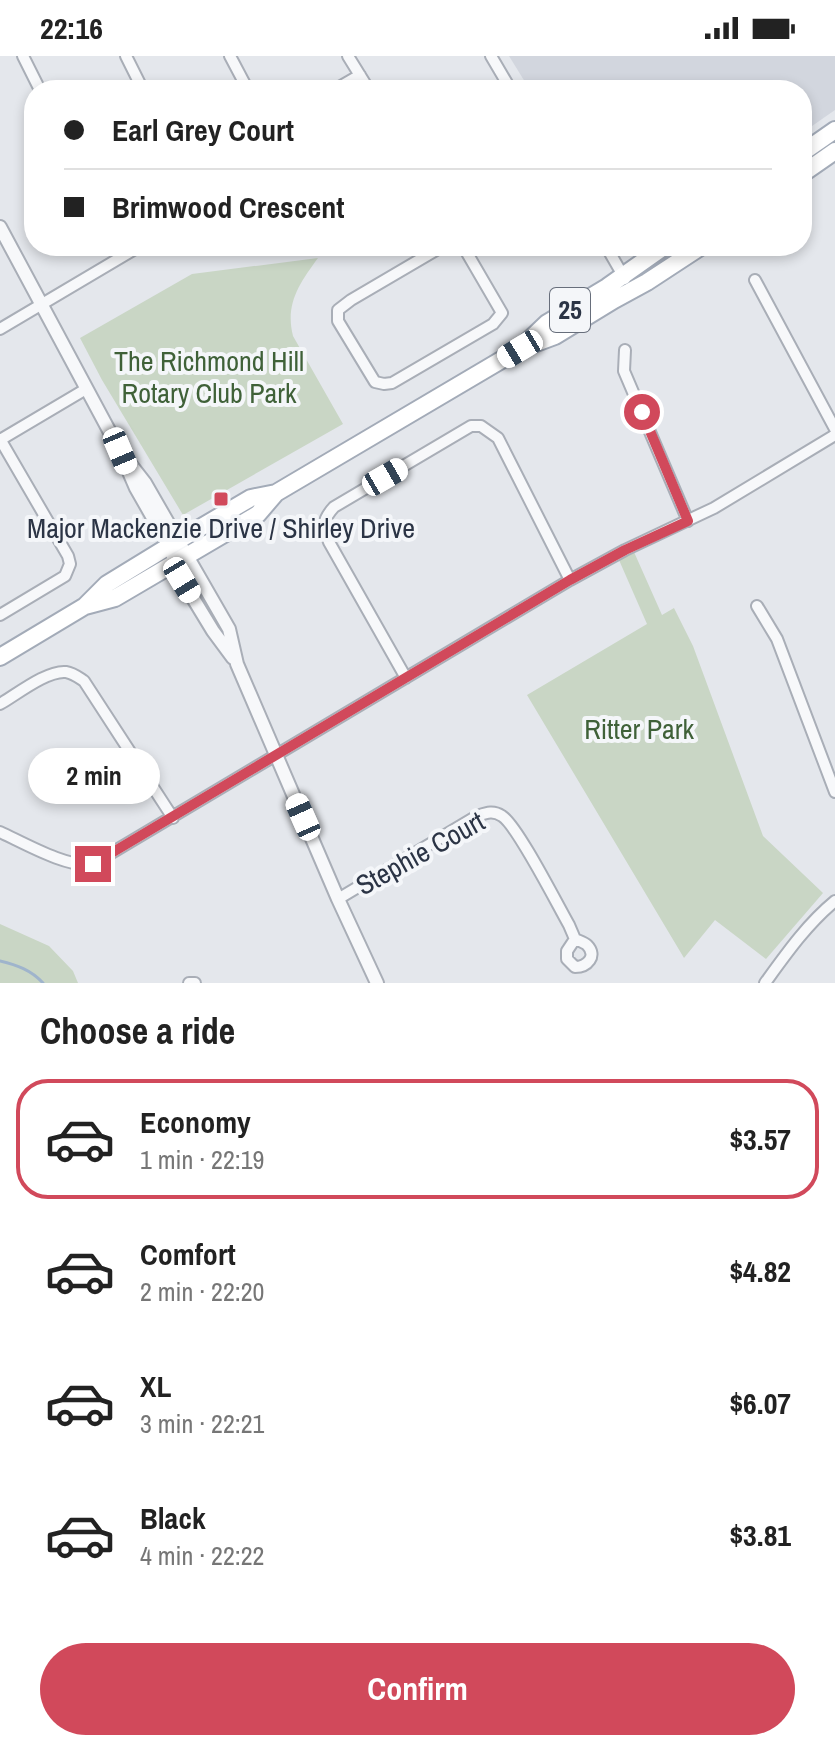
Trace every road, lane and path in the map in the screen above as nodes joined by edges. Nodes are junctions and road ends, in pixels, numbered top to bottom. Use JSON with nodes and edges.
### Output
{"nodes":[{"id":1,"x":23,"y":56,"type":"edge"},
{"id":2,"x":126,"y":56,"type":"edge"},
{"id":3,"x":230,"y":56,"type":"edge"},
{"id":4,"x":348,"y":56,"type":"edge"},
{"id":5,"x":491,"y":56,"type":"edge"},
{"id":6,"x":360,"y":75,"type":"junction"},
{"id":7,"x":35,"y":80,"type":"edge"},
{"id":8,"x":138,"y":80,"type":"edge"},
{"id":9,"x":243,"y":80,"type":"edge"},
{"id":10,"x":351,"y":80,"type":"edge"},
{"id":11,"x":363,"y":80,"type":"edge"},
{"id":12,"x":505,"y":80,"type":"edge"},
{"id":13,"x":835,"y":130,"type":"edge"},
{"id":14,"x":812,"y":146,"type":"edge"},
{"id":15,"x":835,"y":151,"type":"edge"},
{"id":16,"x":812,"y":167,"type":"edge"},
{"id":17,"x":0,"y":227,"type":"edge"},
{"id":18,"x":123,"y":256,"type":"edge"},
{"id":19,"x":426,"y":256,"type":"edge"},
{"id":20,"x":469,"y":256,"type":"edge"},
{"id":21,"x":612,"y":256,"type":"edge"},
{"id":22,"x":651,"y":256,"type":"edge"},
{"id":23,"x":686,"y":256,"type":"edge"},
{"id":24,"x":623,"y":275,"type":"junction"},
{"id":25,"x":755,"y":280,"type":"dead end"},
{"id":26,"x":631,"y":291,"type":"junction"},
{"id":27,"x":41,"y":304,"type":"junction"},
{"id":28,"x":0,"y":329,"type":"edge"},
{"id":29,"x":520,"y":349,"type":"junction"},
{"id":30,"x":625,"y":350,"type":"dead end"},
{"id":31,"x":86,"y":389,"type":"junction"},
{"id":32,"x":835,"y":432,"type":"edge"},
{"id":33,"x":0,"y":440,"type":"edge"},
{"id":34,"x":688,"y":521,"type":"junction"},
{"id":35,"x":178,"y":551,"type":"junction"},
{"id":36,"x":570,"y":580,"type":"junction"},
{"id":37,"x":757,"y":606,"type":"dead end"},
{"id":38,"x":0,"y":615,"type":"edge"},
{"id":39,"x":0,"y":657,"type":"edge"},
{"id":40,"x":406,"y":678,"type":"junction"},
{"id":41,"x":0,"y":704,"type":"edge"},
{"id":42,"x":276,"y":756,"type":"junction"},
{"id":43,"x":835,"y":792,"type":"edge"},
{"id":44,"x":173,"y":818,"type":"junction"},
{"id":45,"x":0,"y":832,"type":"edge"},
{"id":46,"x":338,"y":899,"type":"junction"},
{"id":47,"x":835,"y":901,"type":"edge"},
{"id":48,"x":575,"y":939,"type":"dead end"},
{"id":49,"x":377,"y":983,"type":"edge"},
{"id":50,"x":765,"y":983,"type":"edge"}],
"edges":[{"from":1,"to":7,"type":"street"},
{"from":2,"to":8,"type":"street"},
{"from":3,"to":9,"type":"street"},
{"from":4,"to":6,"type":"street"},
{"from":5,"to":12,"type":"street"},
{"from":6,"to":10,"type":"street"},
{"from":6,"to":11,"type":"street"},
{"from":13,"to":14,"type":"main road"},
{"from":15,"to":16,"type":"main road"},
{"from":17,"to":27,"type":"street"},
{"from":18,"to":27,"type":"street"},
{"from":19,"to":20,"type":"street"},
{"from":21,"to":24,"type":"street"},
{"from":22,"to":24,"type":"main road","number":"25"},
{"from":23,"to":26,"type":"main road","number":"25"},
{"from":24,"to":26,"type":"street"},
{"from":24,"to":29,"type":"main road","number":"25"},
{"from":25,"to":32,"type":"street"},
{"from":26,"to":29,"type":"main road","number":"25"},
{"from":27,"to":28,"type":"street"},
{"from":27,"to":31,"type":"street"},
{"from":29,"to":35,"type":"main road","number":"25"},
{"from":30,"to":34,"type":"street"},
{"from":31,"to":33,"type":"street"},
{"from":31,"to":35,"type":"street"},
{"from":32,"to":34,"type":"street"},
{"from":33,"to":38,"type":"street"},
{"from":34,"to":36,"type":"street"},
{"from":35,"to":39,"type":"main road","number":"25"},
{"from":35,"to":42,"type":"street"},
{"from":36,"to":40,"type":"street"},
{"from":36,"to":40,"type":"street"},
{"from":37,"to":43,"type":"street"},
{"from":40,"to":42,"type":"street"},
{"from":41,"to":44,"type":"street"},
{"from":42,"to":44,"type":"street"},
{"from":42,"to":46,"type":"street"},
{"from":44,"to":45,"type":"street"},
{"from":46,"to":48,"type":"street","name":"Stephie Court"},
{"from":46,"to":49,"type":"street"},
{"from":47,"to":50,"type":"street"}]}
